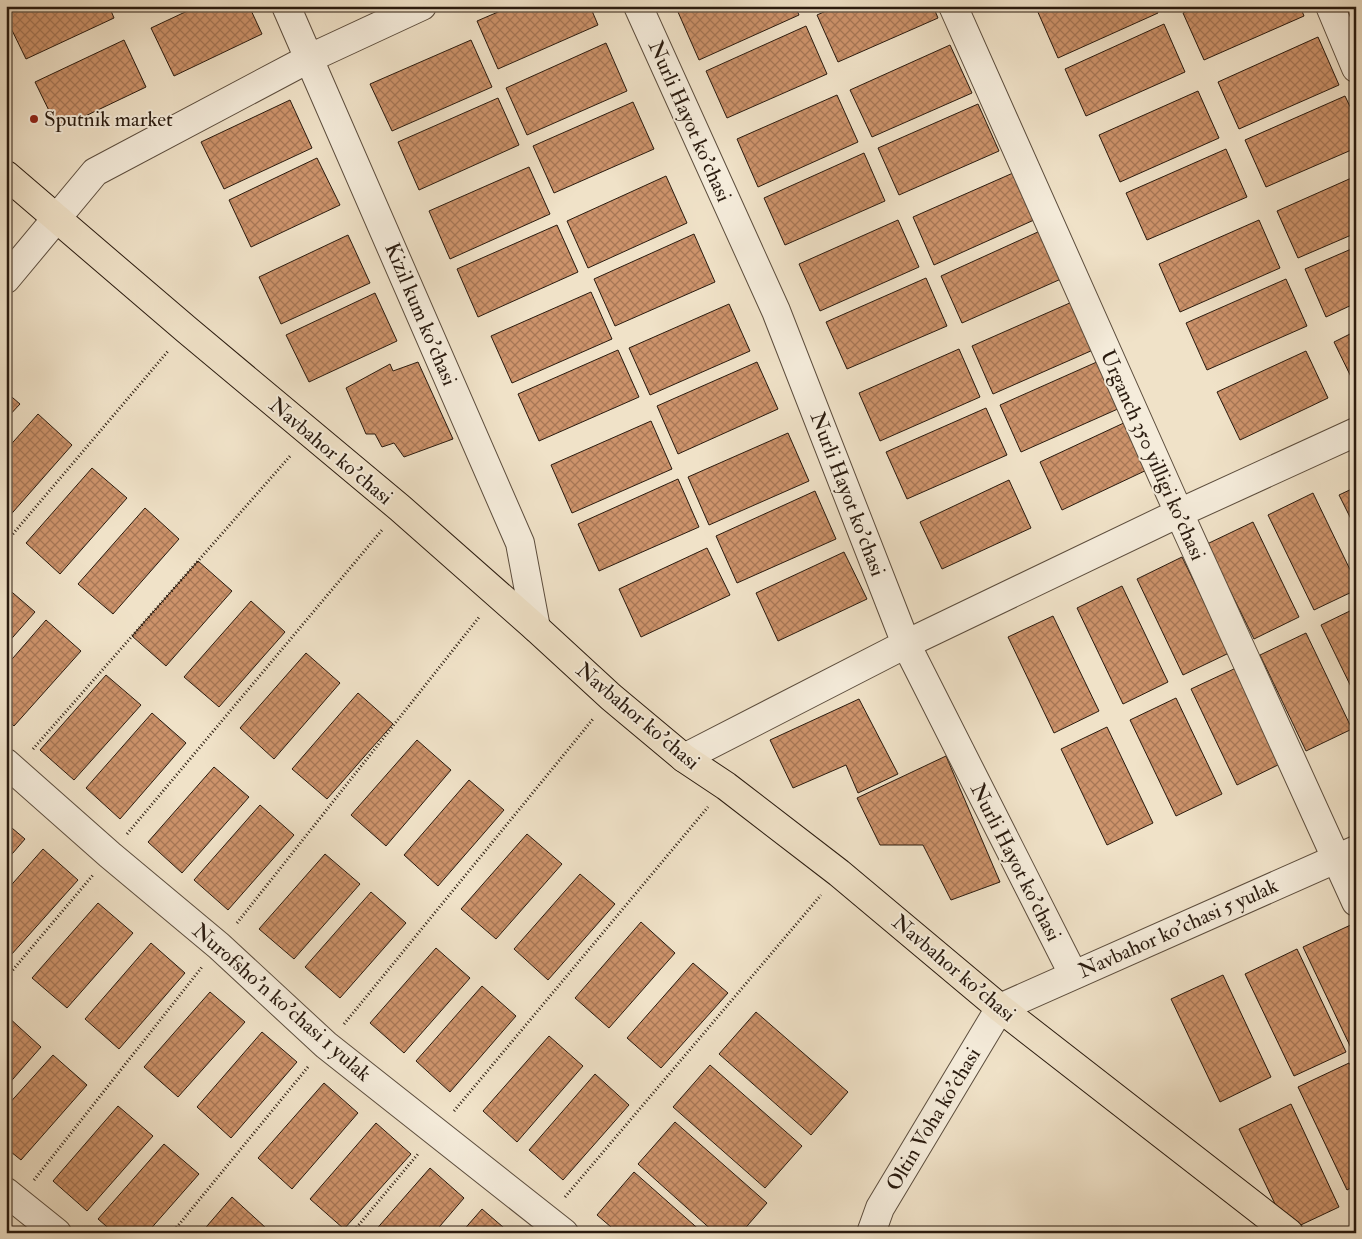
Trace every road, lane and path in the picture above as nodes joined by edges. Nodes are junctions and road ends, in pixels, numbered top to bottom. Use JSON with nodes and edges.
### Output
{"nodes":[{"id":1,"x":286,"y":6,"type":"edge"},
{"id":2,"x":422,"y":6,"type":"edge"},
{"id":3,"x":638,"y":6,"type":"edge"},
{"id":4,"x":953,"y":6,"type":"edge"},
{"id":5,"x":1330,"y":6,"type":"edge"},
{"id":6,"x":310,"y":58,"type":"junction"},
{"id":7,"x":1356,"y":68,"type":"edge"},
{"id":8,"x":6,"y":174,"type":"edge"},
{"id":9,"x":58,"y":218,"type":"junction"},
{"id":10,"x":6,"y":280,"type":"edge"},
{"id":11,"x":187,"y":330,"type":"junction"},
{"id":12,"x":1356,"y":432,"type":"edge"},
{"id":13,"x":310,"y":433,"type":"junction"},
{"id":14,"x":400,"y":508,"type":"junction"},
{"id":15,"x":1179,"y":514,"type":"junction"},
{"id":16,"x":6,"y":542,"type":"edge"},
{"id":17,"x":497,"y":594,"type":"junction"},
{"id":18,"x":536,"y":628,"type":"junction"},
{"id":19,"x":906,"y":644,"type":"junction"},
{"id":20,"x":611,"y":697,"type":"junction"},
{"id":21,"x":684,"y":758,"type":"junction"},
{"id":22,"x":11,"y":766,"type":"edge"},
{"id":23,"x":726,"y":786,"type":"junction"},
{"id":24,"x":1345,"y":854,"type":"edge"},
{"id":25,"x":110,"y":855,"type":"junction"},
{"id":26,"x":839,"y":873,"type":"junction"},
{"id":27,"x":1356,"y":902,"type":"edge"},
{"id":28,"x":219,"y":946,"type":"junction"},
{"id":29,"x":1073,"y":974,"type":"junction"},
{"id":30,"x":6,"y":978,"type":"edge"},
{"id":31,"x":1000,"y":1008,"type":"junction"},
{"id":32,"x":326,"y":1045,"type":"junction"},
{"id":33,"x":436,"y":1132,"type":"junction"},
{"id":34,"x":12,"y":1197,"type":"edge"},
{"id":35,"x":555,"y":1226,"type":"edge"},
{"id":36,"x":57,"y":1233,"type":"edge"},
{"id":37,"x":172,"y":1233,"type":"edge"},
{"id":38,"x":352,"y":1233,"type":"edge"},
{"id":39,"x":871,"y":1233,"type":"edge"},
{"id":40,"x":1289,"y":1233,"type":"edge"}],
"edges":[{"from":1,"to":6,"type":"street","name":"Kizil kum ko'chasi"},
{"from":2,"to":6,"type":"street"},
{"from":3,"to":19,"type":"street","name":"Nurli Hayot ko'chasi"},
{"from":4,"to":15,"type":"street","name":"Urganch 350 yilligi ko'chasi"},
{"from":5,"to":7,"type":"street"},
{"from":6,"to":9,"type":"street"},
{"from":6,"to":18,"type":"street","name":"Kizil kum ko'chasi"},
{"from":8,"to":9,"type":"main road","name":"Navbahor ko'chasi"},
{"from":9,"to":10,"type":"street"},
{"from":9,"to":11,"type":"main road","name":"Navbahor ko'chasi"},
{"from":11,"to":13,"type":"main road","name":"Navbahor ko'chasi"},
{"from":11,"to":16,"type":"path"},
{"from":12,"to":15,"type":"street"},
{"from":13,"to":14,"type":"main road","name":"Navbahor ko'chasi"},
{"from":13,"to":22,"type":"path"},
{"from":14,"to":17,"type":"main road","name":"Navbahor ko'chasi"},
{"from":14,"to":25,"type":"path"},
{"from":15,"to":19,"type":"street"},
{"from":15,"to":24,"type":"street","name":"Urganch 350 yilligi ko'chasi"},
{"from":17,"to":18,"type":"main road","name":"Navbahor ko'chasi"},
{"from":17,"to":28,"type":"path"},
{"from":18,"to":20,"type":"main road","name":"Navbahor ko'chasi"},
{"from":19,"to":21,"type":"street"},
{"from":19,"to":29,"type":"street","name":"Nurli Hayot ko'chasi"},
{"from":20,"to":21,"type":"main road","name":"Navbahor ko'chasi"},
{"from":20,"to":32,"type":"path"},
{"from":21,"to":23,"type":"main road","name":"Navbahor ko'chasi"},
{"from":22,"to":25,"type":"street","name":"Nurofsho'n ko'chasi 1 yulak"},
{"from":23,"to":26,"type":"main road","name":"Navbahor ko'chasi"},
{"from":23,"to":33,"type":"path"},
{"from":24,"to":27,"type":"street","name":"Urganch 350 yilligi ko'chasi"},
{"from":24,"to":29,"type":"street","name":"Navbahor ko'chasi 5 yulak"},
{"from":25,"to":28,"type":"street","name":"Nurofsho'n ko'chasi 1 yulak"},
{"from":25,"to":30,"type":"path"},
{"from":26,"to":31,"type":"main road","name":"Navbahor ko'chasi"},
{"from":26,"to":35,"type":"path"},
{"from":28,"to":32,"type":"street","name":"Nurofsho'n ko'chasi 1 yulak"},
{"from":28,"to":34,"type":"path"},
{"from":29,"to":31,"type":"street","name":"Navbahor ko'chasi 5 yulak"},
{"from":31,"to":39,"type":"street","name":"Oltin Voha ko'chasi"},
{"from":31,"to":40,"type":"main road","name":"Navbahor ko'chasi"},
{"from":32,"to":33,"type":"street","name":"Nurofsho'n ko'chasi 1 yulak"},
{"from":32,"to":37,"type":"path"},
{"from":33,"to":35,"type":"street","name":"Nurofsho'n ko'chasi 1 yulak"},
{"from":33,"to":38,"type":"path"},
{"from":34,"to":36,"type":"street"}]}
